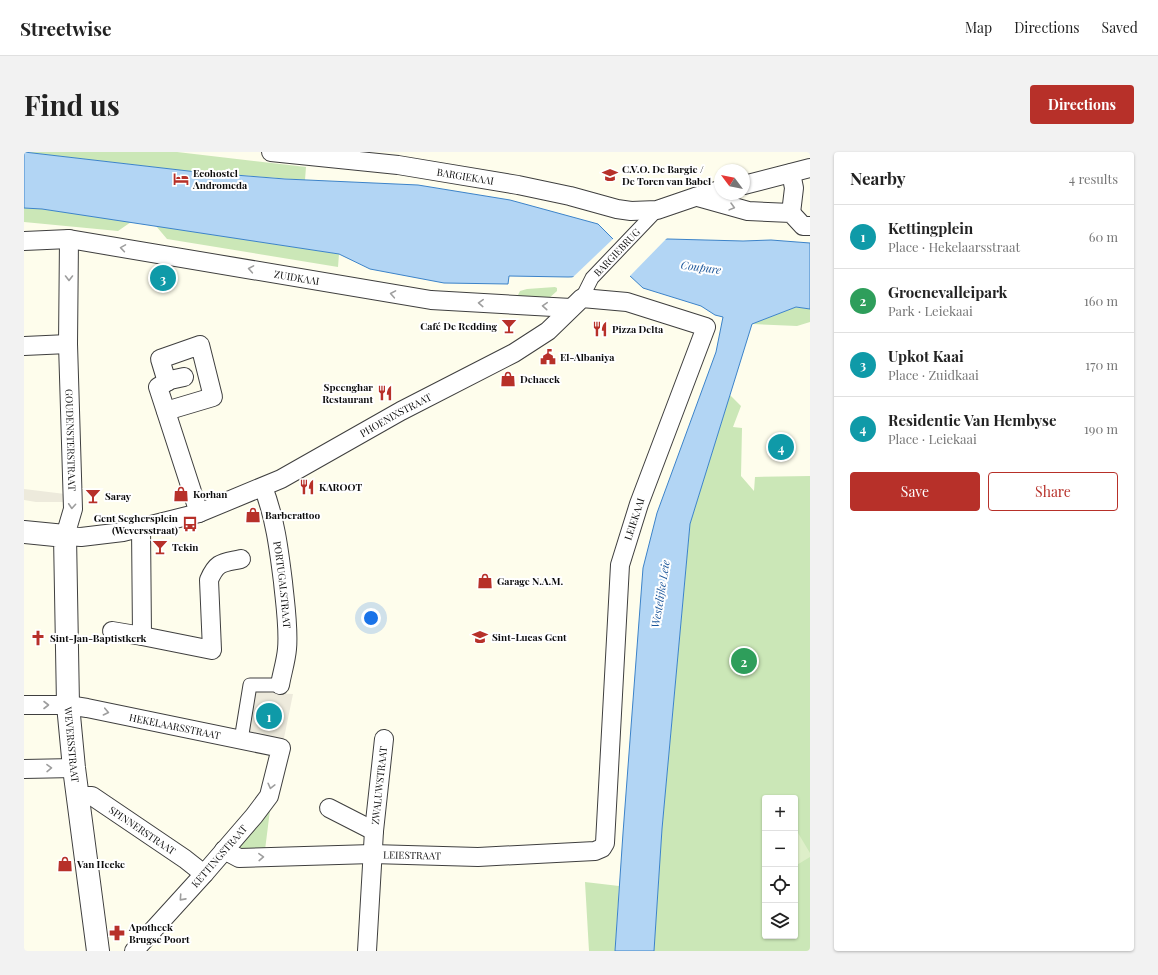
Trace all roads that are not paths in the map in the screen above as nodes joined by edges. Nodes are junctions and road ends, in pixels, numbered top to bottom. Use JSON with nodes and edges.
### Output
{"nodes":[{"id":1,"x":271,"y":152,"type":"edge"},
{"id":2,"x":305,"y":154,"type":"edge"},
{"id":3,"x":810,"y":168,"type":"edge"},
{"id":4,"x":790,"y":173,"type":"junction"},
{"id":5,"x":750,"y":183,"type":"edge"},
{"id":6,"x":714,"y":192,"type":"edge"},
{"id":7,"x":695,"y":197,"type":"junction"},
{"id":8,"x":657,"y":210,"type":"junction"},
{"id":9,"x":791,"y":213,"type":"junction"},
{"id":10,"x":810,"y":226,"type":"edge"},
{"id":11,"x":69,"y":239,"type":"junction"},
{"id":12,"x":24,"y":241,"type":"edge"},
{"id":13,"x":576,"y":303,"type":"junction"},
{"id":14,"x":68,"y":344,"type":"junction"},
{"id":15,"x":24,"y":346,"type":"edge"},
{"id":16,"x":184,"y":377,"type":"dead end"},
{"id":17,"x":167,"y":382,"type":"junction"},
{"id":18,"x":166,"y":411,"type":"junction"},
{"id":19,"x":263,"y":487,"type":"junction"},
{"id":20,"x":198,"y":513,"type":"junction"},
{"id":21,"x":141,"y":527,"type":"junction"},
{"id":22,"x":24,"y":532,"type":"edge"},
{"id":23,"x":65,"y":536,"type":"junction"},
{"id":24,"x":241,"y":559,"type":"dead end"},
{"id":25,"x":112,"y":631,"type":"dead end"},
{"id":26,"x":142,"y":636,"type":"junction"},
{"id":27,"x":280,"y":685,"type":"joint"},
{"id":28,"x":68,"y":705,"type":"junction"},
{"id":29,"x":24,"y":706,"type":"edge"},
{"id":30,"x":241,"y":740,"type":"junction"},
{"id":31,"x":384,"y":740,"type":"dead end"},
{"id":32,"x":281,"y":748,"type":"joint"},
{"id":33,"x":74,"y":768,"type":"junction"},
{"id":34,"x":24,"y":769,"type":"edge"},
{"id":35,"x":78,"y":796,"type":"junction"},
{"id":36,"x":329,"y":808,"type":"dead end"},
{"id":37,"x":374,"y":830,"type":"junction"},
{"id":38,"x":602,"y":848,"type":"joint"},
{"id":39,"x":224,"y":850,"type":"junction"},
{"id":40,"x":372,"y":854,"type":"junction"},
{"id":41,"x":204,"y":874,"type":"junction"},
{"id":42,"x":98,"y":951,"type":"edge"},
{"id":43,"x":134,"y":951,"type":"edge"},
{"id":44,"x":367,"y":951,"type":"edge"}],
"edges":[{"from":1,"to":2,"type":"street","name":"BARGIEKAAI"},
{"from":2,"to":8,"type":"street","name":"BARGIEKAAI"},
{"from":3,"to":4,"type":"street"},
{"from":4,"to":5,"type":"street"},
{"from":4,"to":9,"type":"street"},
{"from":6,"to":7,"type":"street","name":"BARGIEKAAI"},
{"from":7,"to":8,"type":"street","name":"BARGIEKAAI"},
{"from":7,"to":9,"type":"street","one_way":true},
{"from":8,"to":13,"type":"street","name":"BARGIEBRUG"},
{"from":9,"to":10,"type":"street"},
{"from":11,"to":12,"type":"street","name":"ZUIDKAAI"},
{"from":13,"to":11,"type":"street","name":"ZUIDKAAI","one_way":true},
{"from":11,"to":14,"type":"street","name":"GOUDENSTERSTRAAT","one_way":true},
{"from":13,"to":19,"type":"street","name":"PHOENIXSTRAAT"},
{"from":13,"to":38,"type":"street","name":"LEIEKAAI"},
{"from":14,"to":15,"type":"street"},
{"from":14,"to":23,"type":"street","name":"GOUDENSTERSTRAAT","one_way":true},
{"from":16,"to":17,"type":"street"},
{"from":17,"to":18,"type":"street"},
{"from":17,"to":18,"type":"street"},
{"from":18,"to":20,"type":"street"},
{"from":19,"to":20,"type":"street","name":"PHOENIXSTRAAT"},
{"from":19,"to":27,"type":"street","name":"PORTUGALSTRAAT"},
{"from":20,"to":21,"type":"street","name":"PHOENIXSTRAAT"},
{"from":21,"to":23,"type":"street","name":"PHOENIXSTRAAT"},
{"from":21,"to":26,"type":"street"},
{"from":22,"to":23,"type":"street"},
{"from":23,"to":28,"type":"street","name":"WEVERSSTRAAT"},
{"from":24,"to":26,"type":"street"},
{"from":25,"to":26,"type":"street"},
{"from":27,"to":30,"type":"street"},
{"from":29,"to":28,"type":"street","name":"HEKELAARSSTRAAT","one_way":true},
{"from":28,"to":30,"type":"street","name":"HEKELAARSSTRAAT","one_way":true},
{"from":28,"to":33,"type":"street","name":"WEVERSSTRAAT"},
{"from":30,"to":32,"type":"street","name":"HEKELAARSSTRAAT"},
{"from":31,"to":37,"type":"street","name":"ZWALUWSTRAAT"},
{"from":32,"to":39,"type":"street","name":"KETTINGSTRAAT","one_way":true},
{"from":34,"to":33,"type":"street","one_way":true},
{"from":33,"to":35,"type":"street","name":"WEVERSSTRAAT"},
{"from":35,"to":41,"type":"street","name":"SPINNERSTRAAT"},
{"from":35,"to":42,"type":"street","name":"WEVERSSTRAAT"},
{"from":36,"to":37,"type":"street","name":"ZWALUWSTRAAT"},
{"from":37,"to":40,"type":"street","name":"ZWALUWSTRAAT"},
{"from":38,"to":40,"type":"street","name":"LEIESTRAAT"},
{"from":39,"to":40,"type":"street","name":"LEIESTRAAT","one_way":true},
{"from":39,"to":41,"type":"street","name":"KETTINGSTRAAT"},
{"from":40,"to":44,"type":"street","name":"ZWALUWSTRAAT"},
{"from":41,"to":43,"type":"street","name":"KETTINGSTRAAT","one_way":true}]}
